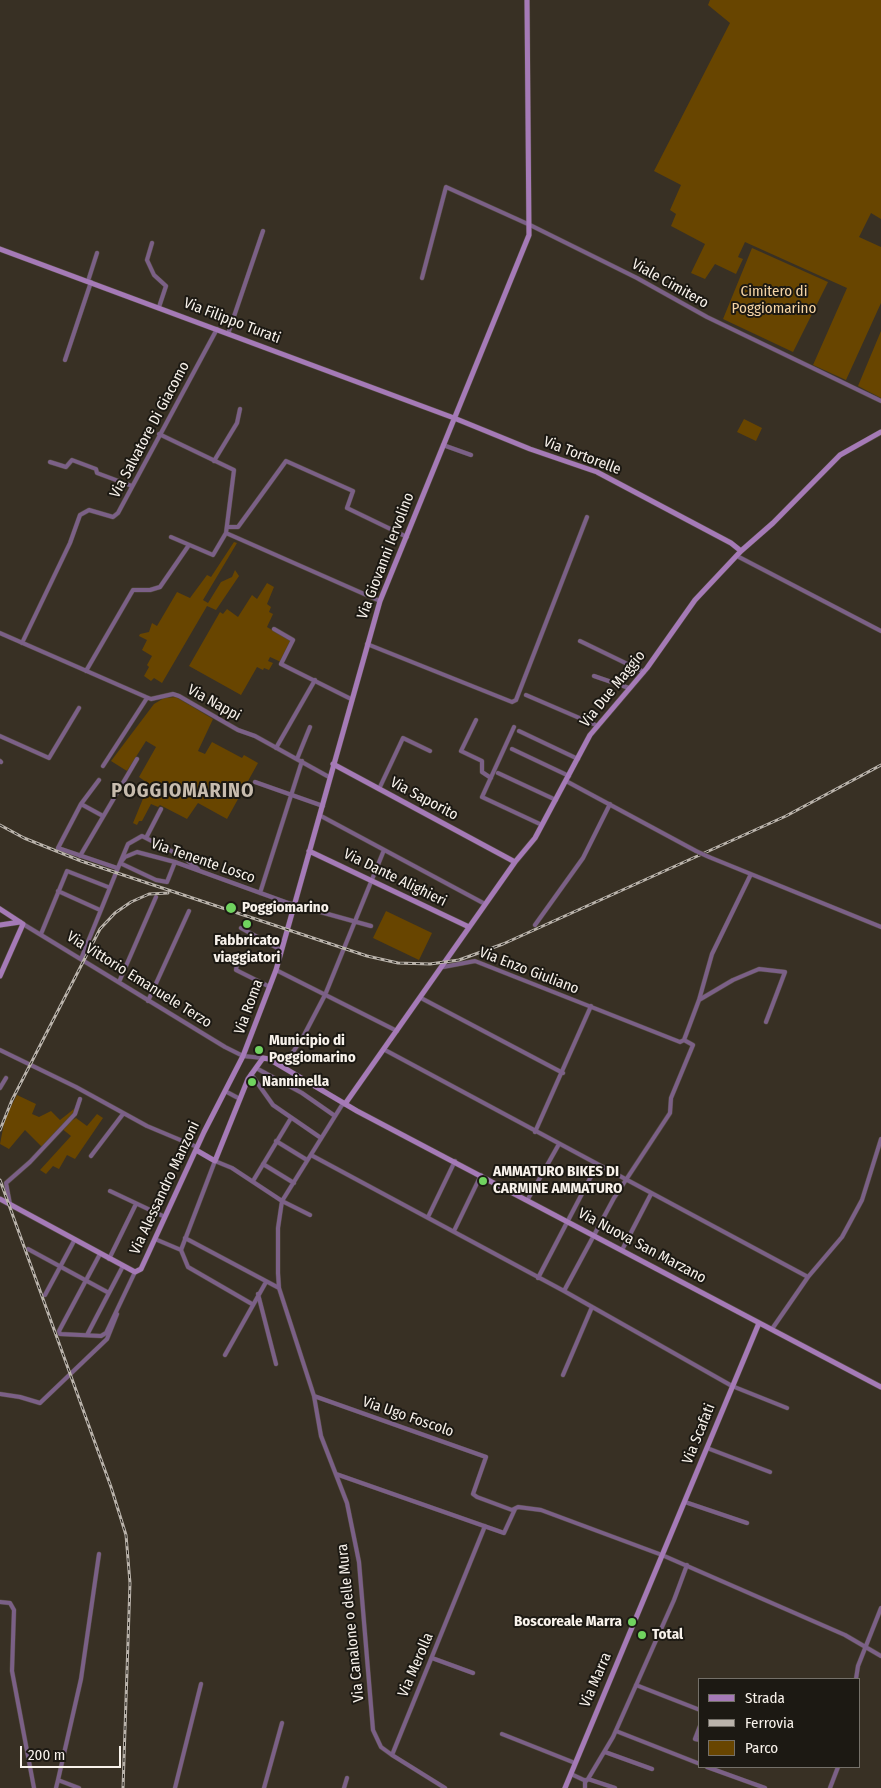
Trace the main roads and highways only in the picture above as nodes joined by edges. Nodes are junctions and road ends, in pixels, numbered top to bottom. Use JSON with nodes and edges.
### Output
{"nodes":[{"id":1,"x":527,"y":0,"type":"edge"},
{"id":2,"x":0,"y":249,"type":"edge"},
{"id":3,"x":454,"y":418,"type":"junction"},
{"id":4,"x":881,"y":432,"type":"edge"},
{"id":5,"x":741,"y":551,"type":"junction"},
{"id":6,"x":333,"y":764,"type":"junction"},
{"id":7,"x":309,"y":851,"type":"junction"},
{"id":8,"x":515,"y":862,"type":"junction"},
{"id":9,"x":0,"y":909,"type":"edge"},
{"id":10,"x":20,"y":923,"type":"junction"},
{"id":11,"x":0,"y":925,"type":"edge"},
{"id":12,"x":469,"y":928,"type":"junction"},
{"id":13,"x":0,"y":976,"type":"edge"},
{"id":14,"x":243,"y":1056,"type":"joint"},
{"id":15,"x":345,"y":1104,"type":"junction"},
{"id":16,"x":196,"y":1149,"type":"junction"},
{"id":17,"x":0,"y":1199,"type":"edge"},
{"id":18,"x":759,"y":1323,"type":"junction"},
{"id":19,"x":881,"y":1387,"type":"edge"},
{"id":20,"x":662,"y":1555,"type":"joint"},
{"id":21,"x":565,"y":1788,"type":"edge"}],
"edges":[{"from":1,"to":3,"type":"main road","name":"Via Giovanni Iervolino"},
{"from":2,"to":3,"type":"main road","name":"Via Filippo Turati"},
{"from":3,"to":5,"type":"main road","name":"Via Tortorelle"},
{"from":3,"to":6,"type":"main road","name":"Via Giovanni Iervolino"},
{"from":4,"to":5,"type":"main road","name":"Via Due Maggio"},
{"from":5,"to":8,"type":"main road","name":"Via Due Maggio"},
{"from":6,"to":7,"type":"main road","name":"Via Roma"},
{"from":6,"to":8,"type":"main road","name":"Via Saporito"},
{"from":7,"to":12,"type":"main road","name":"Via Dante Alighieri"},
{"from":7,"to":14,"type":"main road","name":"Via Roma"},
{"from":8,"to":12,"type":"main road","name":"Via Due Maggio"},
{"from":9,"to":10,"type":"main road"},
{"from":10,"to":11,"type":"main road"},
{"from":10,"to":13,"type":"main road"},
{"from":12,"to":15,"type":"main road","name":"Via Due Maggio"},
{"from":14,"to":16,"type":"main road","name":"Via Alessandro Manzoni"},
{"from":15,"to":16,"type":"main road","name":"Via Nuova San Marzano"},
{"from":15,"to":18,"type":"main road","name":"Via Nuova San Marzano"},
{"from":16,"to":17,"type":"main road","name":"Via Alessandro Manzoni"},
{"from":18,"to":19,"type":"main road","name":"Via Nuova San Marzano"},
{"from":18,"to":20,"type":"main road","name":"Via Scafati"},
{"from":20,"to":21,"type":"main road","name":"Via Marra"}]}
